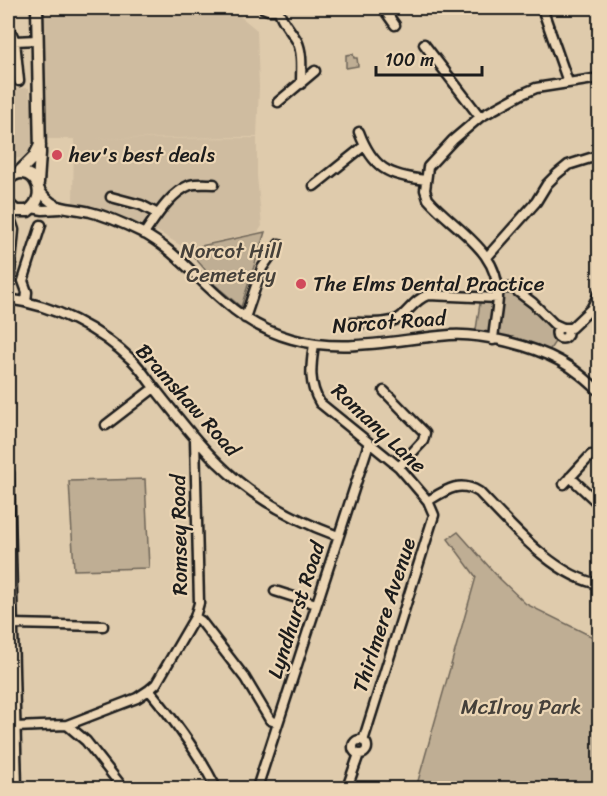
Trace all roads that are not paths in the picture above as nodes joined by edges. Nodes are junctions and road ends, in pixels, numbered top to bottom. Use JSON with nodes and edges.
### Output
{"nodes":[{"id":1,"x":37,"y":8,"type":"edge"},
{"id":2,"x":263,"y":8,"type":"edge"},
{"id":3,"x":383,"y":8,"type":"edge"},
{"id":4,"x":543,"y":8,"type":"edge"},
{"id":5,"x":278,"y":9,"type":"edge"},
{"id":6,"x":8,"y":25,"type":"edge"},
{"id":7,"x":395,"y":25,"type":"dead end"},
{"id":8,"x":15,"y":40,"type":"junction"},
{"id":9,"x":38,"y":40,"type":"junction"},
{"id":10,"x":424,"y":44,"type":"dead end"},
{"id":11,"x":315,"y":71,"type":"dead end"},
{"id":12,"x":600,"y":78,"type":"edge"},
{"id":13,"x":19,"y":81,"type":"dead end"},
{"id":14,"x":568,"y":82,"type":"junction"},
{"id":15,"x":301,"y":84,"type":"junction"},
{"id":16,"x":278,"y":102,"type":"dead end"},
{"id":17,"x":480,"y":117,"type":"junction"},
{"id":18,"x":359,"y":132,"type":"dead end"},
{"id":19,"x":40,"y":145,"type":"junction"},
{"id":20,"x":364,"y":146,"type":"junction"},
{"id":21,"x":600,"y":154,"type":"edge"},
{"id":22,"x":12,"y":174,"type":"edge"},
{"id":23,"x":426,"y":180,"type":"junction"},
{"id":24,"x":214,"y":184,"type":"dead end"},
{"id":25,"x":38,"y":186,"type":"junction"},
{"id":26,"x":314,"y":186,"type":"dead end"},
{"id":27,"x":111,"y":197,"type":"dead end"},
{"id":28,"x":8,"y":204,"type":"edge"},
{"id":29,"x":64,"y":208,"type":"junction"},
{"id":30,"x":30,"y":209,"type":"junction"},
{"id":31,"x":158,"y":214,"type":"junction"},
{"id":32,"x":8,"y":215,"type":"edge"},
{"id":33,"x":41,"y":225,"type":"dead end"},
{"id":34,"x":13,"y":230,"type":"junction"},
{"id":35,"x":144,"y":234,"type":"junction"},
{"id":36,"x":273,"y":247,"type":"dead end"},
{"id":37,"x":485,"y":254,"type":"junction"},
{"id":38,"x":8,"y":284,"type":"edge"},
{"id":39,"x":600,"y":292,"type":"edge"},
{"id":40,"x":498,"y":293,"type":"junction"},
{"id":41,"x":8,"y":299,"type":"edge"},
{"id":42,"x":27,"y":302,"type":"junction"},
{"id":43,"x":245,"y":318,"type":"junction"},
{"id":44,"x":351,"y":323,"type":"dead end"},
{"id":45,"x":493,"y":340,"type":"junction"},
{"id":46,"x":315,"y":344,"type":"junction"},
{"id":47,"x":154,"y":388,"type":"junction"},
{"id":48,"x":384,"y":391,"type":"dead end"},
{"id":49,"x":600,"y":392,"type":"edge"},
{"id":50,"x":106,"y":425,"type":"dead end"},
{"id":51,"x":195,"y":439,"type":"junction"},
{"id":52,"x":369,"y":442,"type":"junction"},
{"id":53,"x":591,"y":455,"type":"dead end"},
{"id":54,"x":399,"y":466,"type":"junction"},
{"id":55,"x":8,"y":473,"type":"edge"},
{"id":56,"x":428,"y":501,"type":"junction"},
{"id":57,"x":600,"y":505,"type":"edge"},
{"id":58,"x":338,"y":536,"type":"junction"},
{"id":59,"x":600,"y":584,"type":"edge"},
{"id":60,"x":275,"y":591,"type":"dead end"},
{"id":61,"x":316,"y":604,"type":"junction"},
{"id":62,"x":195,"y":617,"type":"junction"},
{"id":63,"x":12,"y":624,"type":"junction"},
{"id":64,"x":103,"y":626,"type":"dead end"},
{"id":65,"x":149,"y":690,"type":"junction"},
{"id":66,"x":278,"y":723,"type":"junction"},
{"id":67,"x":67,"y":725,"type":"junction"},
{"id":68,"x":14,"y":727,"type":"junction"},
{"id":69,"x":16,"y":789,"type":"edge"},
{"id":70,"x":123,"y":789,"type":"edge"},
{"id":71,"x":216,"y":789,"type":"edge"},
{"id":72,"x":257,"y":789,"type":"edge"},
{"id":73,"x":347,"y":789,"type":"edge"}],
"edges":[{"from":1,"to":9,"type":"main road"},
{"from":2,"to":5,"type":"street"},
{"from":3,"to":7,"type":"street"},
{"from":4,"to":14,"type":"street"},
{"from":5,"to":15,"type":"street"},
{"from":6,"to":8,"type":"street"},
{"from":8,"to":9,"type":"street"},
{"from":8,"to":13,"type":"street"},
{"from":9,"to":19,"type":"main road"},
{"from":10,"to":17,"type":"street"},
{"from":11,"to":15,"type":"street"},
{"from":12,"to":14,"type":"street"},
{"from":14,"to":17,"type":"street"},
{"from":15,"to":16,"type":"street"},
{"from":17,"to":23,"type":"street"},
{"from":18,"to":20,"type":"street"},
{"from":19,"to":22,"type":"main road"},
{"from":19,"to":25,"type":"main road"},
{"from":20,"to":23,"type":"street"},
{"from":20,"to":26,"type":"street"},
{"from":21,"to":37,"type":"street"},
{"from":22,"to":25,"type":"main road"},
{"from":23,"to":37,"type":"street"},
{"from":24,"to":31,"type":"street"},
{"from":25,"to":29,"type":"street","name":"Norcot Road"},
{"from":25,"to":30,"type":"main road"},
{"from":27,"to":31,"type":"street"},
{"from":28,"to":30,"type":"main road"},
{"from":29,"to":30,"type":"street","name":"Norcot Road"},
{"from":29,"to":35,"type":"street","name":"Norcot Road"},
{"from":30,"to":34,"type":"main road"},
{"from":31,"to":35,"type":"street"},
{"from":32,"to":34,"type":"main road"},
{"from":33,"to":42,"type":"street"},
{"from":34,"to":38,"type":"main road"},
{"from":35,"to":43,"type":"street","name":"Norcot Road"},
{"from":36,"to":43,"type":"street"},
{"from":37,"to":40,"type":"street"},
{"from":39,"to":40,"type":"street"},
{"from":40,"to":44,"type":"street"},
{"from":40,"to":45,"type":"street"},
{"from":41,"to":42,"type":"street","name":"Bramshaw Road"},
{"from":42,"to":47,"type":"street","name":"Bramshaw Road"},
{"from":43,"to":46,"type":"street","name":"Norcot Road"},
{"from":45,"to":46,"type":"street","name":"Norcot Road"},
{"from":45,"to":49,"type":"street","name":"Norcot Road"},
{"from":46,"to":52,"type":"street","name":"Romany Lane"},
{"from":47,"to":50,"type":"street"},
{"from":47,"to":51,"type":"street","name":"Bramshaw Road"},
{"from":48,"to":54,"type":"street"},
{"from":51,"to":58,"type":"street","name":"Bramshaw Road"},
{"from":51,"to":62,"type":"street","name":"Romsey Road"},
{"from":52,"to":54,"type":"street","name":"Romany Lane"},
{"from":52,"to":58,"type":"street","name":"Lyndhurst Road"},
{"from":53,"to":57,"type":"street"},
{"from":54,"to":56,"type":"street","name":"Romany Lane"},
{"from":55,"to":63,"type":"main road"},
{"from":56,"to":59,"type":"street"},
{"from":56,"to":73,"type":"street","name":"Thirlmere Avenue"},
{"from":58,"to":61,"type":"street","name":"Lyndhurst Road"},
{"from":60,"to":61,"type":"street"},
{"from":61,"to":66,"type":"street","name":"Lyndhurst Road"},
{"from":62,"to":65,"type":"street","name":"Romsey Road"},
{"from":62,"to":66,"type":"street"},
{"from":63,"to":64,"type":"street"},
{"from":63,"to":68,"type":"main road"},
{"from":65,"to":67,"type":"street","name":"Romsey Road"},
{"from":65,"to":71,"type":"street"},
{"from":66,"to":72,"type":"street","name":"Lyndhurst Road"},
{"from":67,"to":68,"type":"street","name":"Romsey Road"},
{"from":67,"to":70,"type":"street"},
{"from":68,"to":69,"type":"main road"}]}
